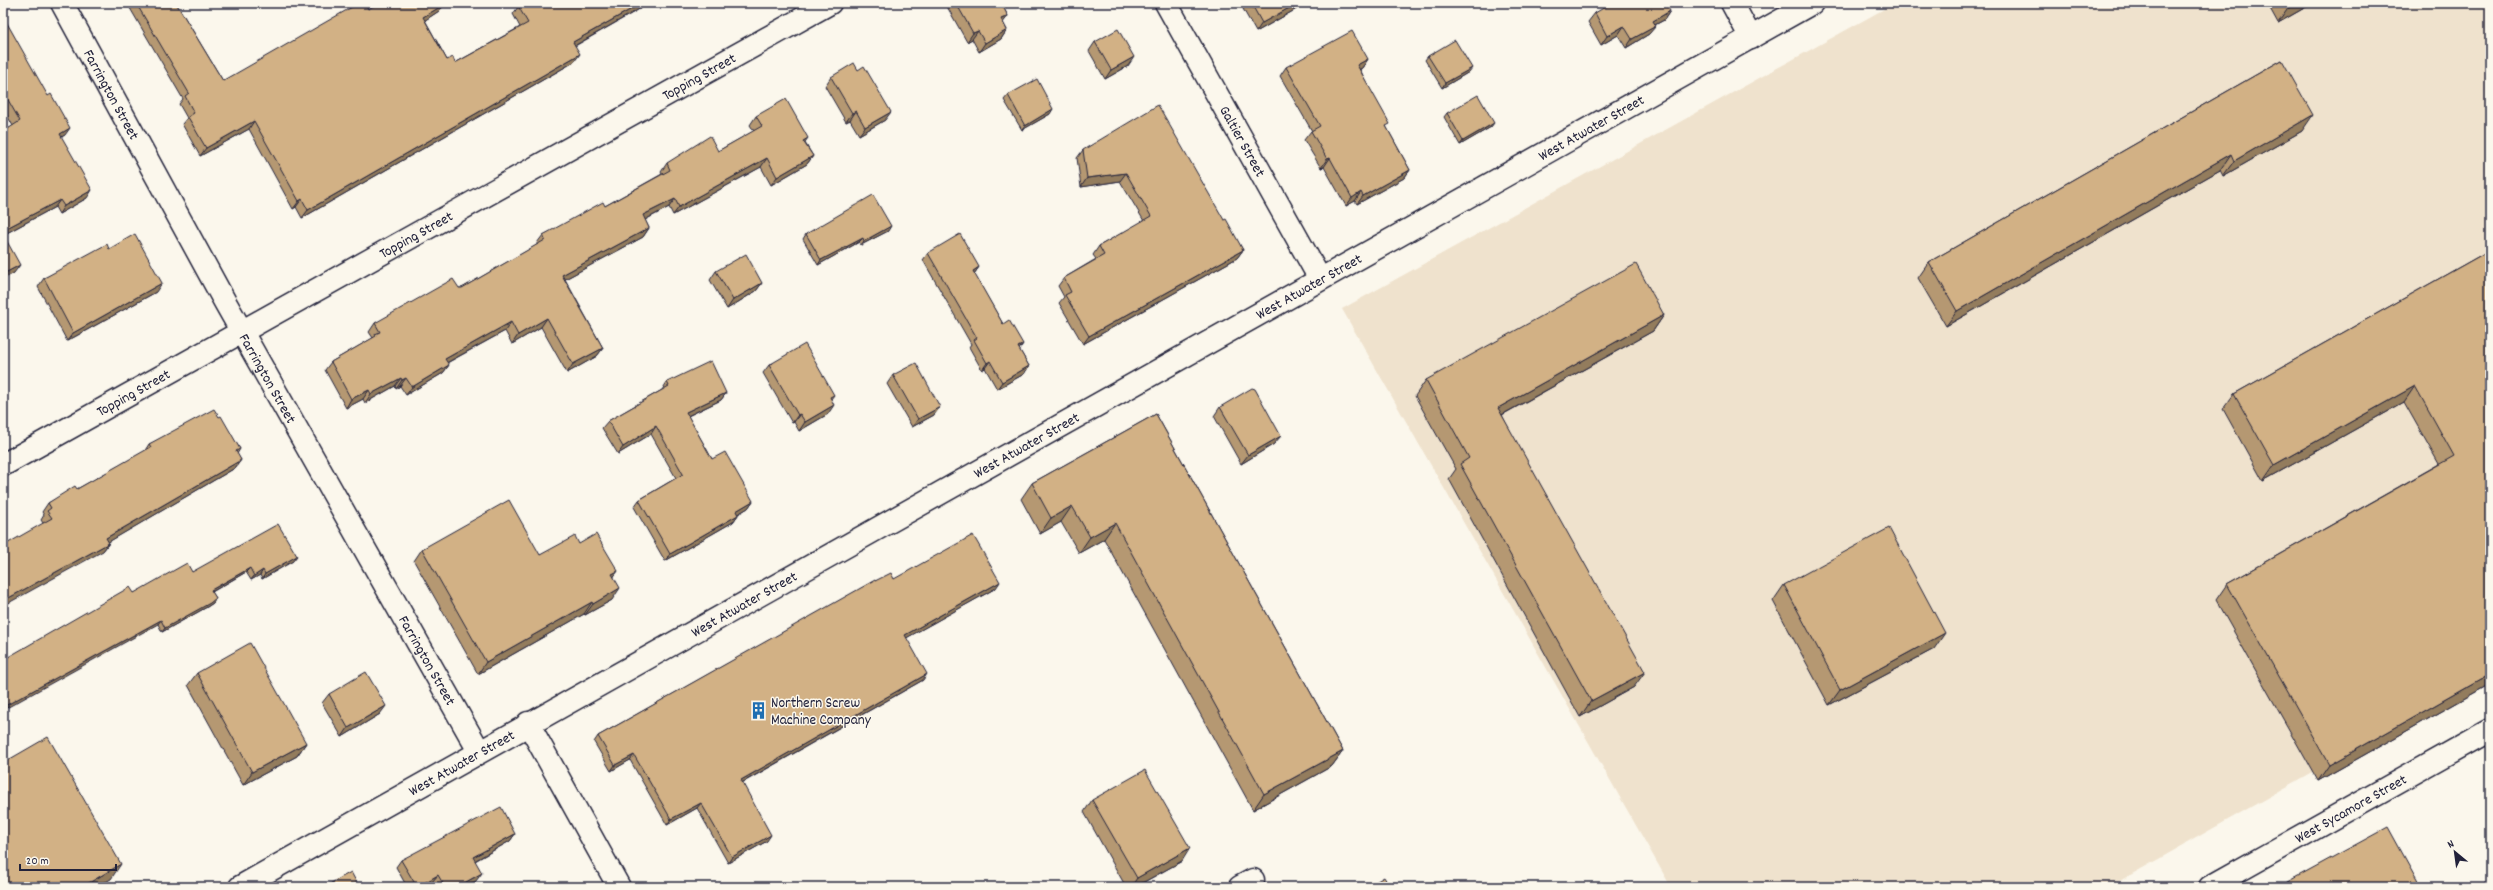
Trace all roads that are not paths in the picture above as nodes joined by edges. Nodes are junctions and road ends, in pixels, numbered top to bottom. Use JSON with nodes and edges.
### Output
{"nodes":[{"id":1,"x":62,"y":3,"type":"edge"},
{"id":2,"x":830,"y":3,"type":"edge"},
{"id":3,"x":1166,"y":3,"type":"edge"},
{"id":4,"x":1732,"y":3,"type":"edge"},
{"id":5,"x":1812,"y":3,"type":"edge"},
{"id":6,"x":1751,"y":38,"type":"junction"},
{"id":7,"x":1320,"y":279,"type":"junction"},
{"id":8,"x":242,"y":332,"type":"junction"},
{"id":9,"x":3,"y":466,"type":"edge"},
{"id":10,"x":528,"y":723,"type":"junction"},
{"id":11,"x":2490,"y":730,"type":"edge"},
{"id":12,"x":479,"y":751,"type":"junction"},
{"id":13,"x":240,"y":887,"type":"edge"},
{"id":14,"x":619,"y":887,"type":"edge"},
{"id":15,"x":2210,"y":887,"type":"edge"}],
"edges":[{"from":1,"to":8,"type":"street","name":"Farrington Street"},
{"from":2,"to":8,"type":"street","name":"Topping Street"},
{"from":3,"to":7,"type":"street","name":"Galtier Street"},
{"from":4,"to":6,"type":"street"},
{"from":5,"to":6,"type":"street","name":"West Atwater Street"},
{"from":6,"to":7,"type":"street","name":"West Atwater Street"},
{"from":7,"to":10,"type":"street","name":"West Atwater Street"},
{"from":8,"to":9,"type":"street","name":"Topping Street"},
{"from":8,"to":12,"type":"street","name":"Farrington Street"},
{"from":10,"to":12,"type":"street","name":"West Atwater Street"},
{"from":10,"to":14,"type":"street"},
{"from":11,"to":15,"type":"street","name":"West Sycamore Street"},
{"from":12,"to":13,"type":"street","name":"West Atwater Street"}]}
